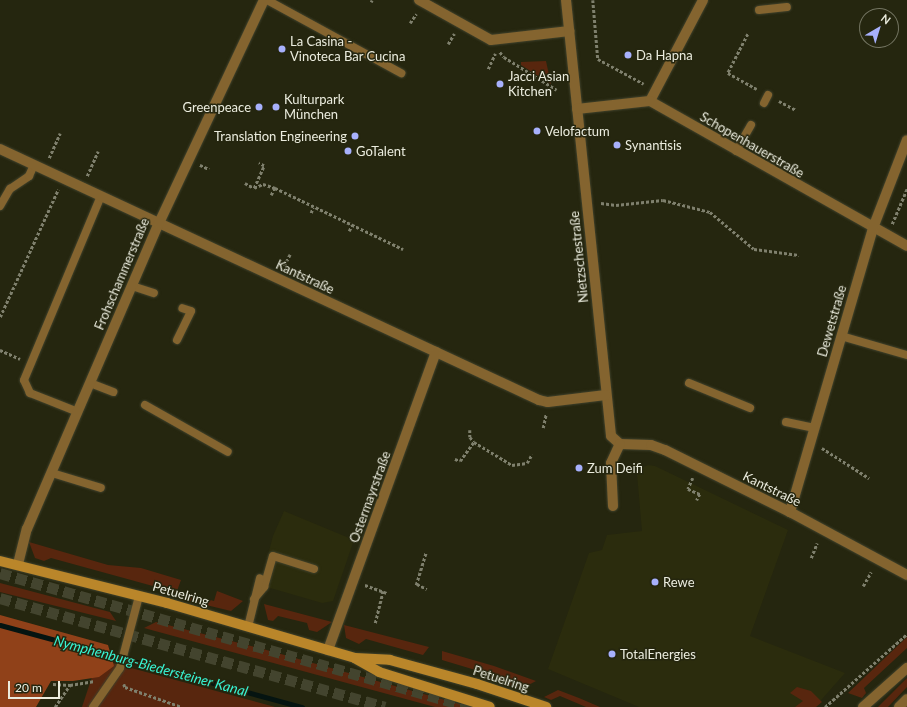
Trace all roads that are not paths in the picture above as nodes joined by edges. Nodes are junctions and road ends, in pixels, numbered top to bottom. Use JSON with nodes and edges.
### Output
{"nodes":[{"id":1,"x":264,"y":0,"type":"edge"},
{"id":2,"x":267,"y":0,"type":"edge"},
{"id":3,"x":419,"y":0,"type":"edge"},
{"id":4,"x":566,"y":0,"type":"edge"},
{"id":5,"x":703,"y":0,"type":"edge"},
{"id":6,"x":431,"y":3,"type":"edge"},
{"id":7,"x":787,"y":7,"type":"dead end"},
{"id":8,"x":759,"y":10,"type":"dead end"},
{"id":9,"x":569,"y":31,"type":"junction"},
{"id":10,"x":400,"y":73,"type":"dead end"},
{"id":11,"x":768,"y":95,"type":"road end"},
{"id":12,"x":650,"y":101,"type":"junction"},
{"id":13,"x":764,"y":103,"type":"dead end"},
{"id":14,"x":577,"y":109,"type":"junction"},
{"id":15,"x":751,"y":125,"type":"dead end"},
{"id":16,"x":907,"y":140,"type":"edge"},
{"id":17,"x":0,"y":149,"type":"edge"},
{"id":18,"x":736,"y":151,"type":"junction"},
{"id":19,"x":34,"y":165,"type":"junction"},
{"id":20,"x":101,"y":196,"type":"junction"},
{"id":21,"x":0,"y":206,"type":"edge"},
{"id":22,"x":159,"y":223,"type":"junction"},
{"id":23,"x":873,"y":228,"type":"junction"},
{"id":24,"x":907,"y":246,"type":"edge"},
{"id":25,"x":132,"y":286,"type":"junction"},
{"id":26,"x":154,"y":293,"type":"dead end"},
{"id":27,"x":182,"y":308,"type":"dead end"},
{"id":28,"x":841,"y":336,"type":"junction"},
{"id":29,"x":177,"y":340,"type":"dead end"},
{"id":30,"x":436,"y":352,"type":"junction"},
{"id":31,"x":907,"y":355,"type":"edge"},
{"id":32,"x":690,"y":382,"type":"dead end"},
{"id":33,"x":90,"y":383,"type":"junction"},
{"id":34,"x":113,"y":392,"type":"dead end"},
{"id":35,"x":606,"y":395,"type":"junction"},
{"id":36,"x":145,"y":404,"type":"dead end"},
{"id":37,"x":750,"y":408,"type":"dead end"},
{"id":38,"x":78,"y":412,"type":"junction"},
{"id":39,"x":786,"y":422,"type":"dead end"},
{"id":40,"x":814,"y":428,"type":"junction"},
{"id":41,"x":620,"y":444,"type":"junction"},
{"id":42,"x":228,"y":452,"type":"dead end"},
{"id":43,"x":52,"y":473,"type":"junction"},
{"id":44,"x":101,"y":488,"type":"dead end"},
{"id":45,"x":613,"y":506,"type":"dead end"},
{"id":46,"x":790,"y":512,"type":"junction"},
{"id":47,"x":0,"y":561,"type":"edge"},
{"id":48,"x":18,"y":564,"type":"junction"},
{"id":49,"x":314,"y":569,"type":"dead end"},
{"id":50,"x":907,"y":575,"type":"edge"},
{"id":51,"x":260,"y":578,"type":"dead end"},
{"id":52,"x":139,"y":596,"type":"junction"},
{"id":53,"x":254,"y":599,"type":"junction"},
{"id":54,"x":248,"y":627,"type":"junction"},
{"id":55,"x":328,"y":650,"type":"junction"},
{"id":56,"x":355,"y":658,"type":"junction"},
{"id":57,"x":907,"y":668,"type":"edge"},
{"id":58,"x":907,"y":699,"type":"edge"},
{"id":59,"x":93,"y":707,"type":"edge"},
{"id":60,"x":490,"y":707,"type":"edge"},
{"id":61,"x":546,"y":707,"type":"edge"},
{"id":62,"x":863,"y":707,"type":"edge"},
{"id":63,"x":899,"y":707,"type":"edge"}],
"edges":[{"from":1,"to":22,"type":"street","name":"Frohschammerstraße"},
{"from":2,"to":10,"type":"lane"},
{"from":3,"to":6,"type":"street"},
{"from":4,"to":9,"type":"street","name":"Nietzschestraße"},
{"from":5,"to":12,"type":"street"},
{"from":6,"to":9,"type":"street"},
{"from":7,"to":8,"type":"lane"},
{"from":9,"to":14,"type":"street","name":"Nietzschestraße"},
{"from":11,"to":13,"type":"lane"},
{"from":12,"to":14,"type":"street"},
{"from":12,"to":18,"type":"street","name":"Schopenhauerstraße"},
{"from":14,"to":35,"type":"street","name":"Nietzschestraße"},
{"from":15,"to":18,"type":"lane"},
{"from":16,"to":23,"type":"street","name":"Dewetstraße"},
{"from":17,"to":19,"type":"street","name":"Kantstraße"},
{"from":18,"to":23,"type":"street","name":"Schopenhauerstraße"},
{"from":19,"to":20,"type":"street","name":"Kantstraße"},
{"from":19,"to":21,"type":"lane"},
{"from":20,"to":22,"type":"street","name":"Kantstraße"},
{"from":20,"to":38,"type":"lane"},
{"from":22,"to":25,"type":"street","name":"Frohschammerstraße"},
{"from":22,"to":30,"type":"street","name":"Kantstraße"},
{"from":23,"to":24,"type":"street","name":"Schopenhauerstraße"},
{"from":23,"to":28,"type":"street","name":"Dewetstraße"},
{"from":25,"to":26,"type":"lane"},
{"from":25,"to":33,"type":"street","name":"Frohschammerstraße"},
{"from":27,"to":29,"type":"lane"},
{"from":28,"to":31,"type":"lane"},
{"from":28,"to":40,"type":"street","name":"Dewetstraße"},
{"from":30,"to":35,"type":"street","name":"Kantstraße"},
{"from":30,"to":55,"type":"street","name":"Ostermayrstraße"},
{"from":32,"to":37,"type":"lane"},
{"from":33,"to":34,"type":"lane"},
{"from":33,"to":38,"type":"street","name":"Frohschammerstraße"},
{"from":35,"to":41,"type":"street","name":"Nietzschestraße"},
{"from":36,"to":42,"type":"lane"},
{"from":38,"to":43,"type":"street","name":"Frohschammerstraße"},
{"from":39,"to":40,"type":"lane"},
{"from":40,"to":46,"type":"street","name":"Dewetstraße"},
{"from":41,"to":45,"type":"street"},
{"from":41,"to":46,"type":"street","name":"Kantstraße"},
{"from":43,"to":44,"type":"lane"},
{"from":43,"to":48,"type":"street","name":"Frohschammerstraße"},
{"from":46,"to":50,"type":"street","name":"Kantstraße"},
{"from":47,"to":48,"type":"main road","name":"Petuelring"},
{"from":48,"to":52,"type":"main road","name":"Petuelring"},
{"from":49,"to":53,"type":"lane"},
{"from":51,"to":53,"type":"lane"},
{"from":52,"to":54,"type":"main road","name":"Petuelring"},
{"from":52,"to":59,"type":"lane"},
{"from":53,"to":54,"type":"lane"},
{"from":54,"to":55,"type":"main road","name":"Petuelring"},
{"from":55,"to":56,"type":"main road","name":"Petuelring"},
{"from":56,"to":60,"type":"main road","name":"Petuelring"},
{"from":56,"to":61,"type":"main road","name":"Petuelring"},
{"from":57,"to":62,"type":"street"},
{"from":58,"to":63,"type":"street"}]}
